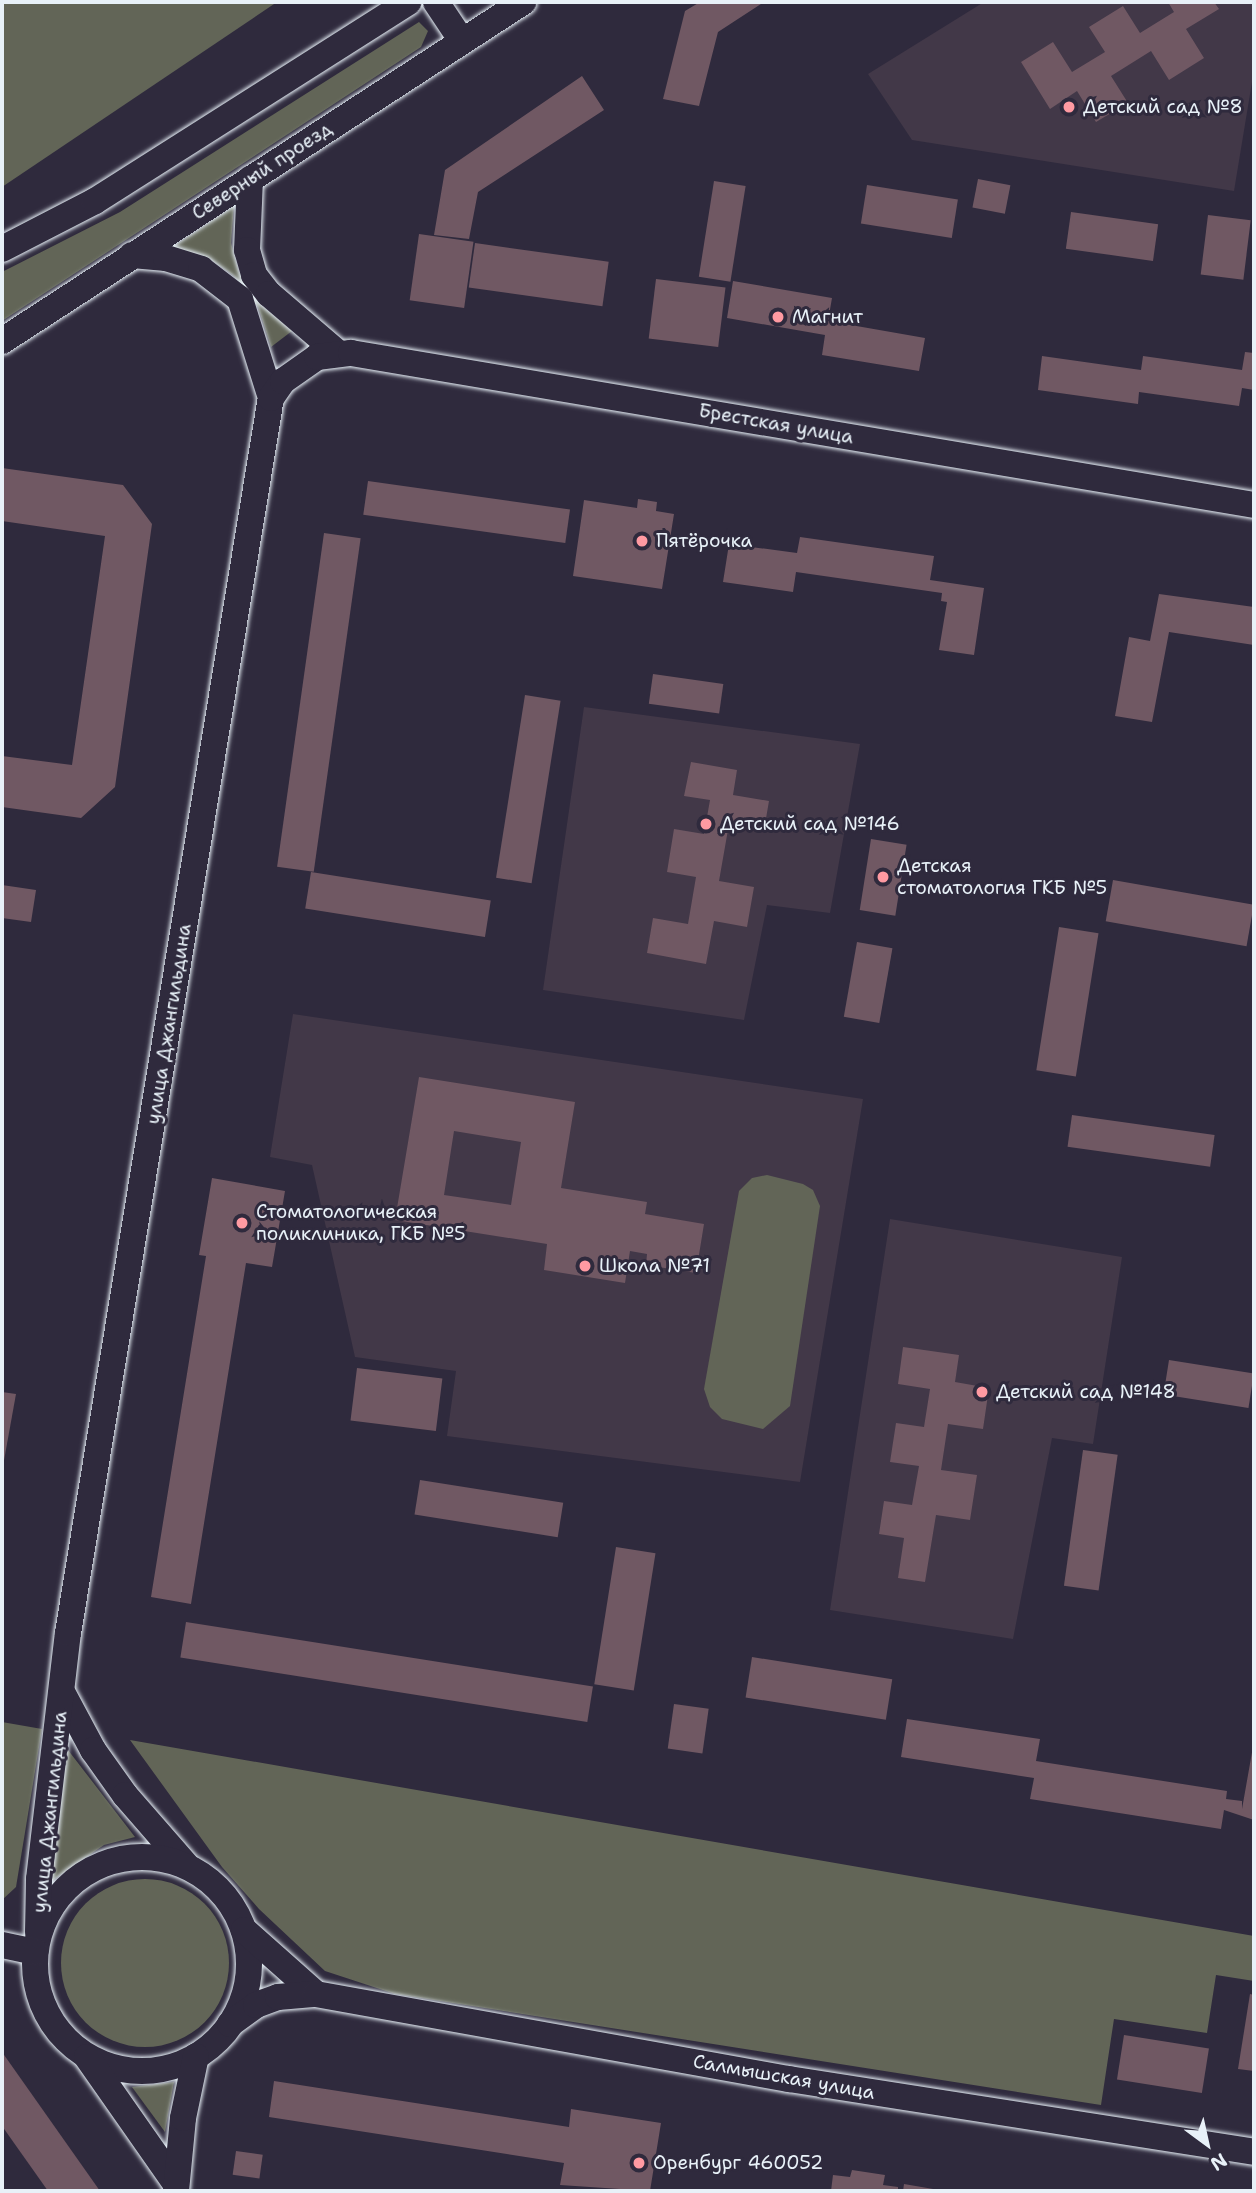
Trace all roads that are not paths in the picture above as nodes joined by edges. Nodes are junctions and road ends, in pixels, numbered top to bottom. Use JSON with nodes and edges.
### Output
{"nodes":[{"id":1,"x":408,"y":2,"type":"edge"},
{"id":2,"x":436,"y":2,"type":"edge"},
{"id":3,"x":523,"y":2,"type":"edge"},
{"id":4,"x":462,"y":41,"type":"junction"},
{"id":5,"x":250,"y":179,"type":"junction"},
{"id":6,"x":2,"y":249,"type":"edge"},
{"id":7,"x":132,"y":255,"type":"junction"},
{"id":8,"x":2,"y":341,"type":"edge"},
{"id":9,"x":337,"y":352,"type":"junction"},
{"id":10,"x":271,"y":398,"type":"junction"},
{"id":11,"x":1254,"y":505,"type":"edge"},
{"id":12,"x":62,"y":1693,"type":"junction"},
{"id":13,"x":186,"y":1865,"type":"junction"},
{"id":14,"x":244,"y":1930,"type":"junction"},
{"id":15,"x":36,"y":1942,"type":"junction"},
{"id":16,"x":2,"y":1945,"type":"edge"},
{"id":17,"x":316,"y":1994,"type":"junction"},
{"id":18,"x":230,"y":2024,"type":"junction"},
{"id":19,"x":196,"y":2056,"type":"junction"},
{"id":20,"x":87,"y":2057,"type":"junction"},
{"id":21,"x":1254,"y":2152,"type":"edge"},
{"id":22,"x":176,"y":2188,"type":"edge"}],
"edges":[{"from":1,"to":6,"type":"main road"},
{"from":2,"to":4,"type":"main road"},
{"from":3,"to":4,"type":"main road","name":"Северный проезд"},
{"from":4,"to":5,"type":"main road","name":"Северный проезд"},
{"from":5,"to":7,"type":"main road","name":"Северный проезд"},
{"from":5,"to":9,"type":"main road"},
{"from":7,"to":8,"type":"main road","name":"Северный проезд"},
{"from":7,"to":10,"type":"main road"},
{"from":9,"to":10,"type":"main road"},
{"from":9,"to":11,"type":"main road","name":"Брестская улица"},
{"from":10,"to":12,"type":"main road","name":"улица Джангильдина"},
{"from":12,"to":13,"type":"main road","name":"улица Джангильдина"},
{"from":12,"to":15,"type":"main road","name":"улица Джангильдина"},
{"from":13,"to":14,"type":"main road"},
{"from":13,"to":15,"type":"main road"},
{"from":14,"to":17,"type":"main road"},
{"from":14,"to":18,"type":"main road"},
{"from":15,"to":16,"type":"main road"},
{"from":15,"to":20,"type":"main road"},
{"from":17,"to":18,"type":"main road","name":"Салмышская улица"},
{"from":17,"to":21,"type":"main road","name":"Салмышская улица"},
{"from":18,"to":19,"type":"main road"},
{"from":19,"to":20,"type":"main road"},
{"from":19,"to":22,"type":"main road"},
{"from":20,"to":22,"type":"main road"}]}
